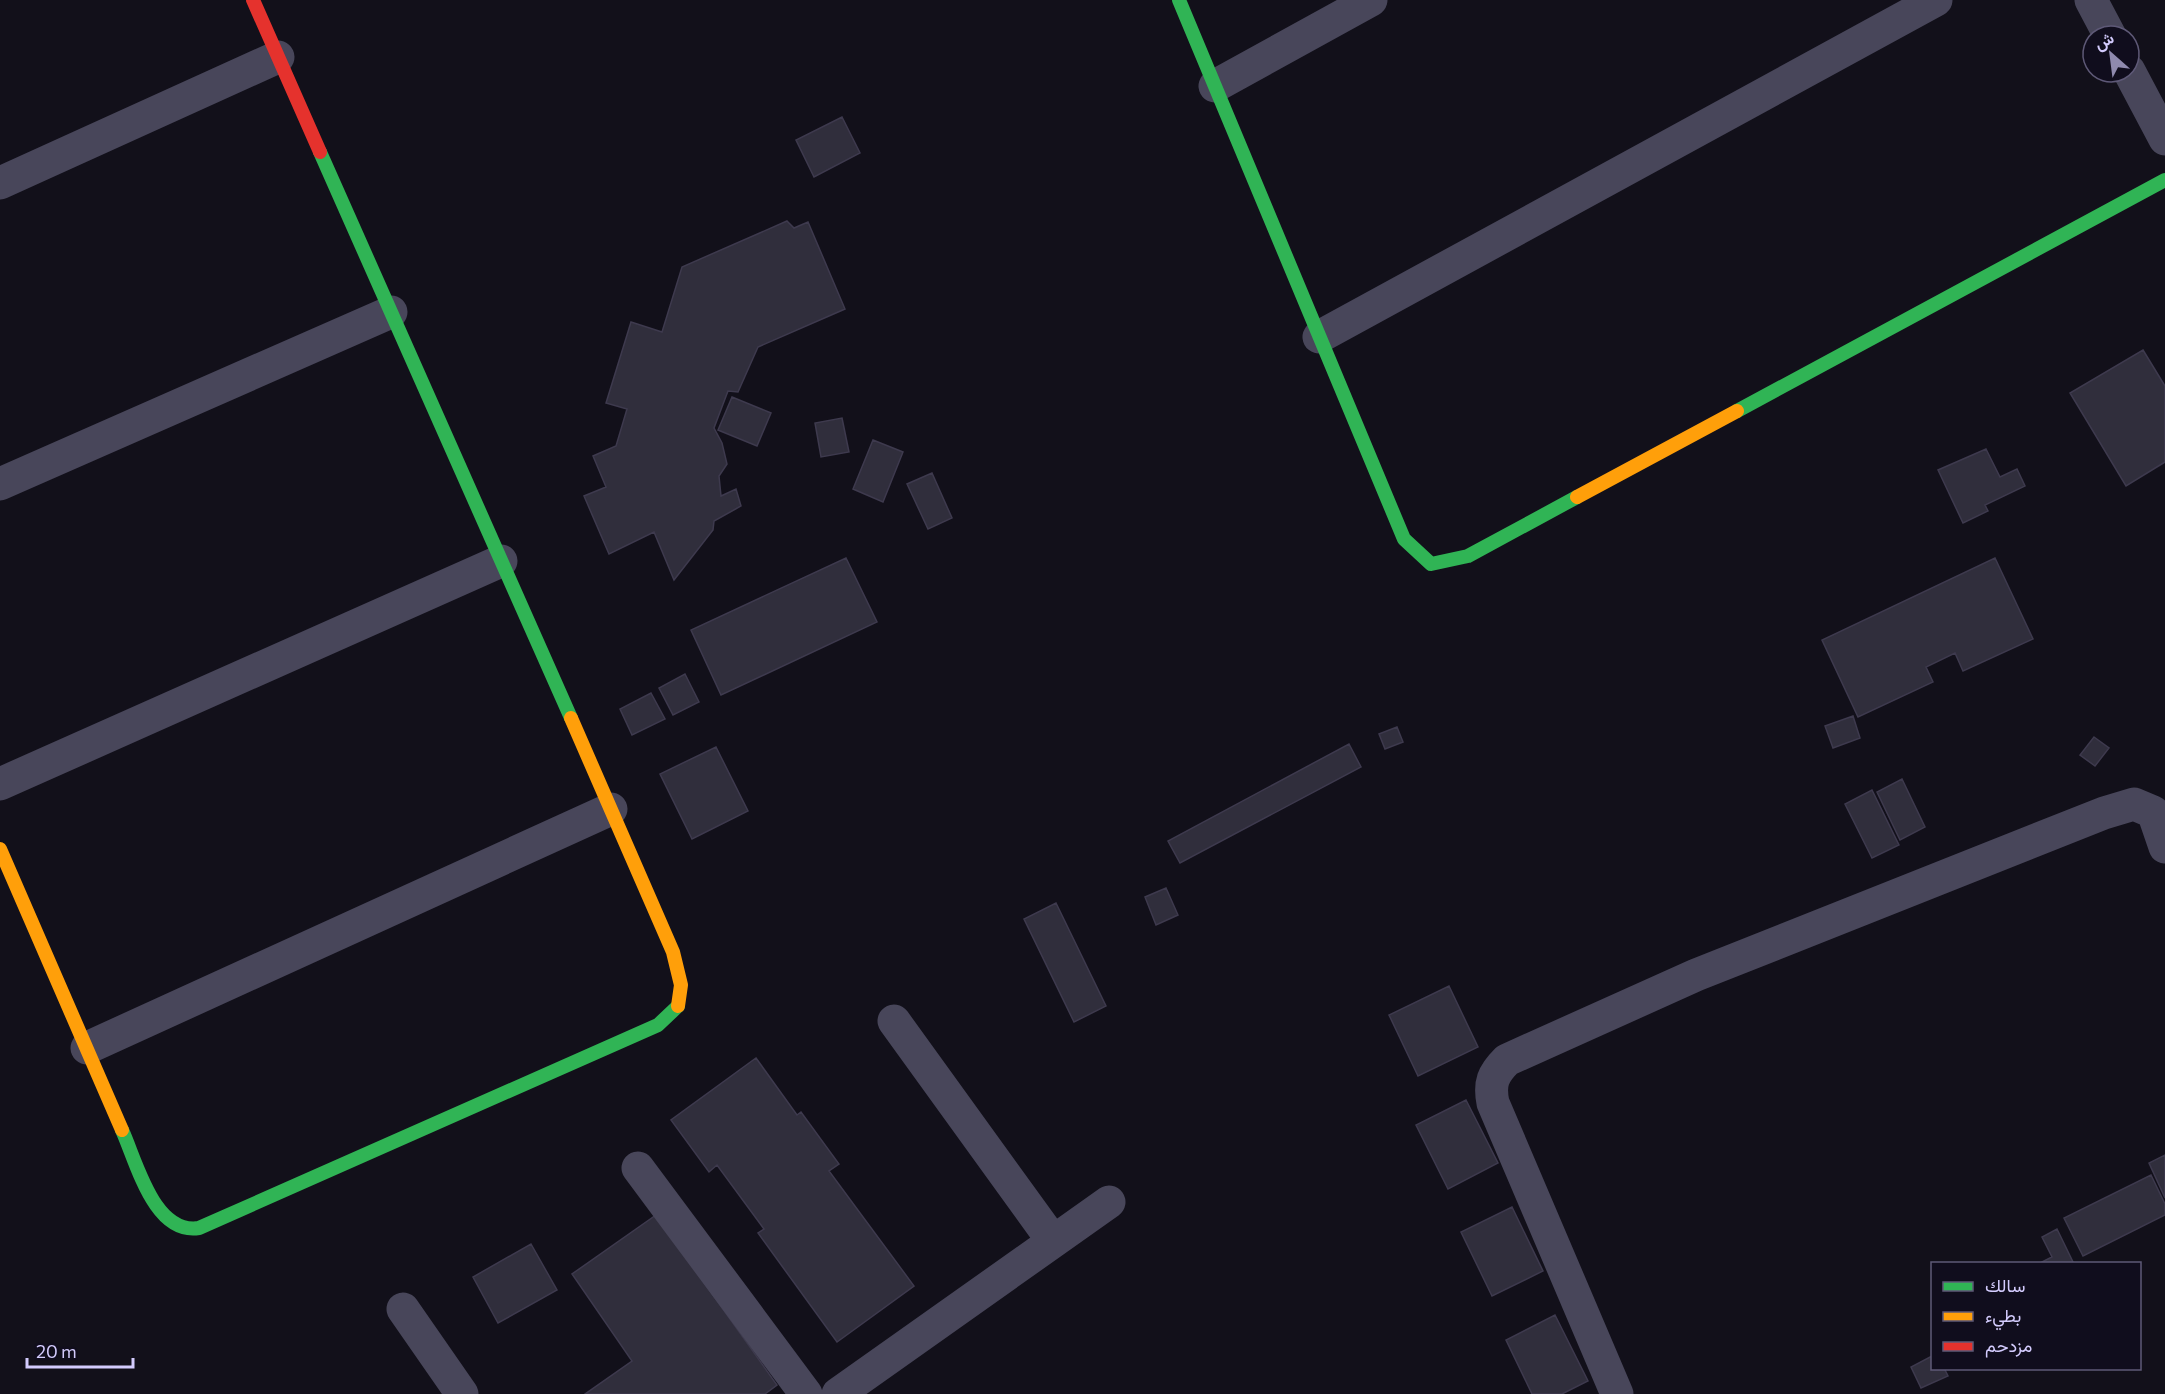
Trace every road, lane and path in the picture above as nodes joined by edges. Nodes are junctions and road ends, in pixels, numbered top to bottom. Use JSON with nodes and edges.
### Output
{"nodes":[{"id":1,"x":253,"y":0,"type":"edge"},
{"id":2,"x":1179,"y":0,"type":"edge"},
{"id":3,"x":1371,"y":0,"type":"edge"},
{"id":4,"x":1936,"y":0,"type":"edge"},
{"id":5,"x":2091,"y":0,"type":"edge"},
{"id":6,"x":2104,"y":24,"type":"edge"},
{"id":7,"x":278,"y":57,"type":"junction"},
{"id":8,"x":2136,"y":84,"type":"edge"},
{"id":9,"x":1215,"y":86,"type":"junction"},
{"id":10,"x":2165,"y":139,"type":"edge"},
{"id":11,"x":2165,"y":180,"type":"edge"},
{"id":12,"x":0,"y":183,"type":"edge"},
{"id":13,"x":391,"y":312,"type":"junction"},
{"id":14,"x":1319,"y":337,"type":"junction"},
{"id":15,"x":0,"y":484,"type":"edge"},
{"id":16,"x":501,"y":561,"type":"junction"},
{"id":17,"x":0,"y":784,"type":"edge"},
{"id":18,"x":611,"y":809,"type":"junction"},
{"id":19,"x":2165,"y":847,"type":"edge"},
{"id":20,"x":0,"y":849,"type":"edge"},
{"id":21,"x":894,"y":1021,"type":"dead end"},
{"id":22,"x":87,"y":1048,"type":"junction"},
{"id":23,"x":638,"y":1168,"type":"dead end"},
{"id":24,"x":1109,"y":1202,"type":"dead end"},
{"id":25,"x":1053,"y":1241,"type":"junction"},
{"id":26,"x":403,"y":1309,"type":"dead end"},
{"id":27,"x":462,"y":1394,"type":"edge"},
{"id":28,"x":806,"y":1394,"type":"edge"},
{"id":29,"x":838,"y":1394,"type":"edge"},
{"id":30,"x":1617,"y":1394,"type":"edge"}],
"edges":[{"from":1,"to":7,"type":"street"},
{"from":2,"to":9,"type":"street"},
{"from":3,"to":9,"type":"street"},
{"from":4,"to":14,"type":"street"},
{"from":5,"to":6,"type":"street"},
{"from":7,"to":12,"type":"street"},
{"from":7,"to":13,"type":"street"},
{"from":8,"to":10,"type":"street"},
{"from":9,"to":14,"type":"street"},
{"from":11,"to":14,"type":"street"},
{"from":13,"to":15,"type":"street"},
{"from":13,"to":16,"type":"street"},
{"from":16,"to":17,"type":"street"},
{"from":16,"to":18,"type":"street"},
{"from":18,"to":22,"type":"street"},
{"from":18,"to":22,"type":"street"},
{"from":19,"to":30,"type":"street"},
{"from":20,"to":22,"type":"street"},
{"from":21,"to":25,"type":"street"},
{"from":23,"to":28,"type":"street"},
{"from":24,"to":25,"type":"street"},
{"from":25,"to":29,"type":"street"},
{"from":26,"to":27,"type":"street"}]}
